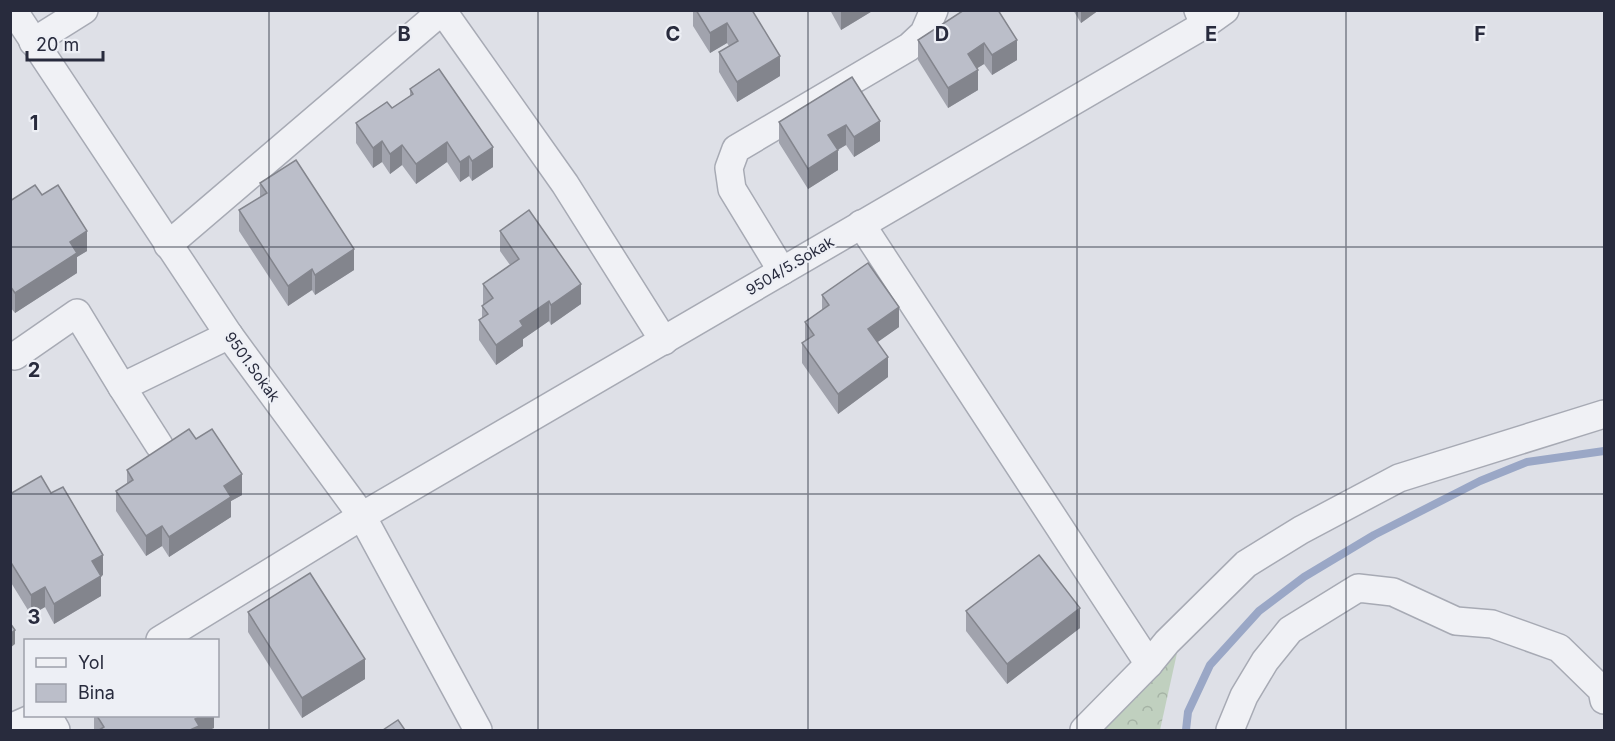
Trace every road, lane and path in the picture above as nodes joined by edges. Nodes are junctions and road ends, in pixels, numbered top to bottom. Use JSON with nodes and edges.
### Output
{"nodes":[{"id":1,"x":13,"y":10,"type":"edge"},
{"id":2,"x":84,"y":10,"type":"edge"},
{"id":3,"x":934,"y":10,"type":"edge"},
{"id":4,"x":443,"y":11,"type":"edge"},
{"id":5,"x":1209,"y":15,"type":"edge"},
{"id":6,"x":33,"y":42,"type":"junction"},
{"id":7,"x":861,"y":224,"type":"junction"},
{"id":8,"x":168,"y":245,"type":"junction"},
{"id":9,"x":782,"y":271,"type":"junction"},
{"id":10,"x":229,"y":335,"type":"junction"},
{"id":11,"x":664,"y":341,"type":"junction"},
{"id":12,"x":15,"y":356,"type":"dead end"},
{"id":13,"x":122,"y":387,"type":"junction"},
{"id":14,"x":1605,"y":414,"type":"edge"},
{"id":15,"x":159,"y":445,"type":"dead end"},
{"id":16,"x":362,"y":516,"type":"junction"},
{"id":17,"x":162,"y":639,"type":"edge"},
{"id":18,"x":1149,"y":664,"type":"junction"},
{"id":19,"x":1605,"y":700,"type":"edge"},
{"id":20,"x":35,"y":717,"type":"edge"},
{"id":21,"x":10,"y":728,"type":"edge"},
{"id":22,"x":478,"y":730,"type":"edge"},
{"id":23,"x":1084,"y":730,"type":"edge"},
{"id":24,"x":1230,"y":730,"type":"edge"}],
"edges":[{"from":1,"to":6,"type":"street","name":"9501.Sokak"},
{"from":2,"to":6,"type":"street"},
{"from":3,"to":9,"type":"street"},
{"from":4,"to":8,"type":"street"},
{"from":4,"to":11,"type":"street"},
{"from":5,"to":7,"type":"street","name":"9504/5.Sokak"},
{"from":6,"to":8,"type":"street","name":"9501.Sokak"},
{"from":7,"to":9,"type":"street","name":"9504/5.Sokak"},
{"from":7,"to":18,"type":"street"},
{"from":8,"to":10,"type":"street","name":"9501.Sokak"},
{"from":9,"to":11,"type":"street","name":"9504/5.Sokak"},
{"from":10,"to":13,"type":"street"},
{"from":10,"to":16,"type":"street","name":"9501.Sokak"},
{"from":11,"to":16,"type":"street","name":"9504/5.Sokak"},
{"from":12,"to":13,"type":"street"},
{"from":13,"to":15,"type":"street"},
{"from":14,"to":18,"type":"street"},
{"from":16,"to":17,"type":"street","name":"9504/5.Sokak"},
{"from":16,"to":22,"type":"street","name":"9501.Sokak"},
{"from":18,"to":23,"type":"street"},
{"from":19,"to":24,"type":"street"},
{"from":20,"to":21,"type":"street"}]}
